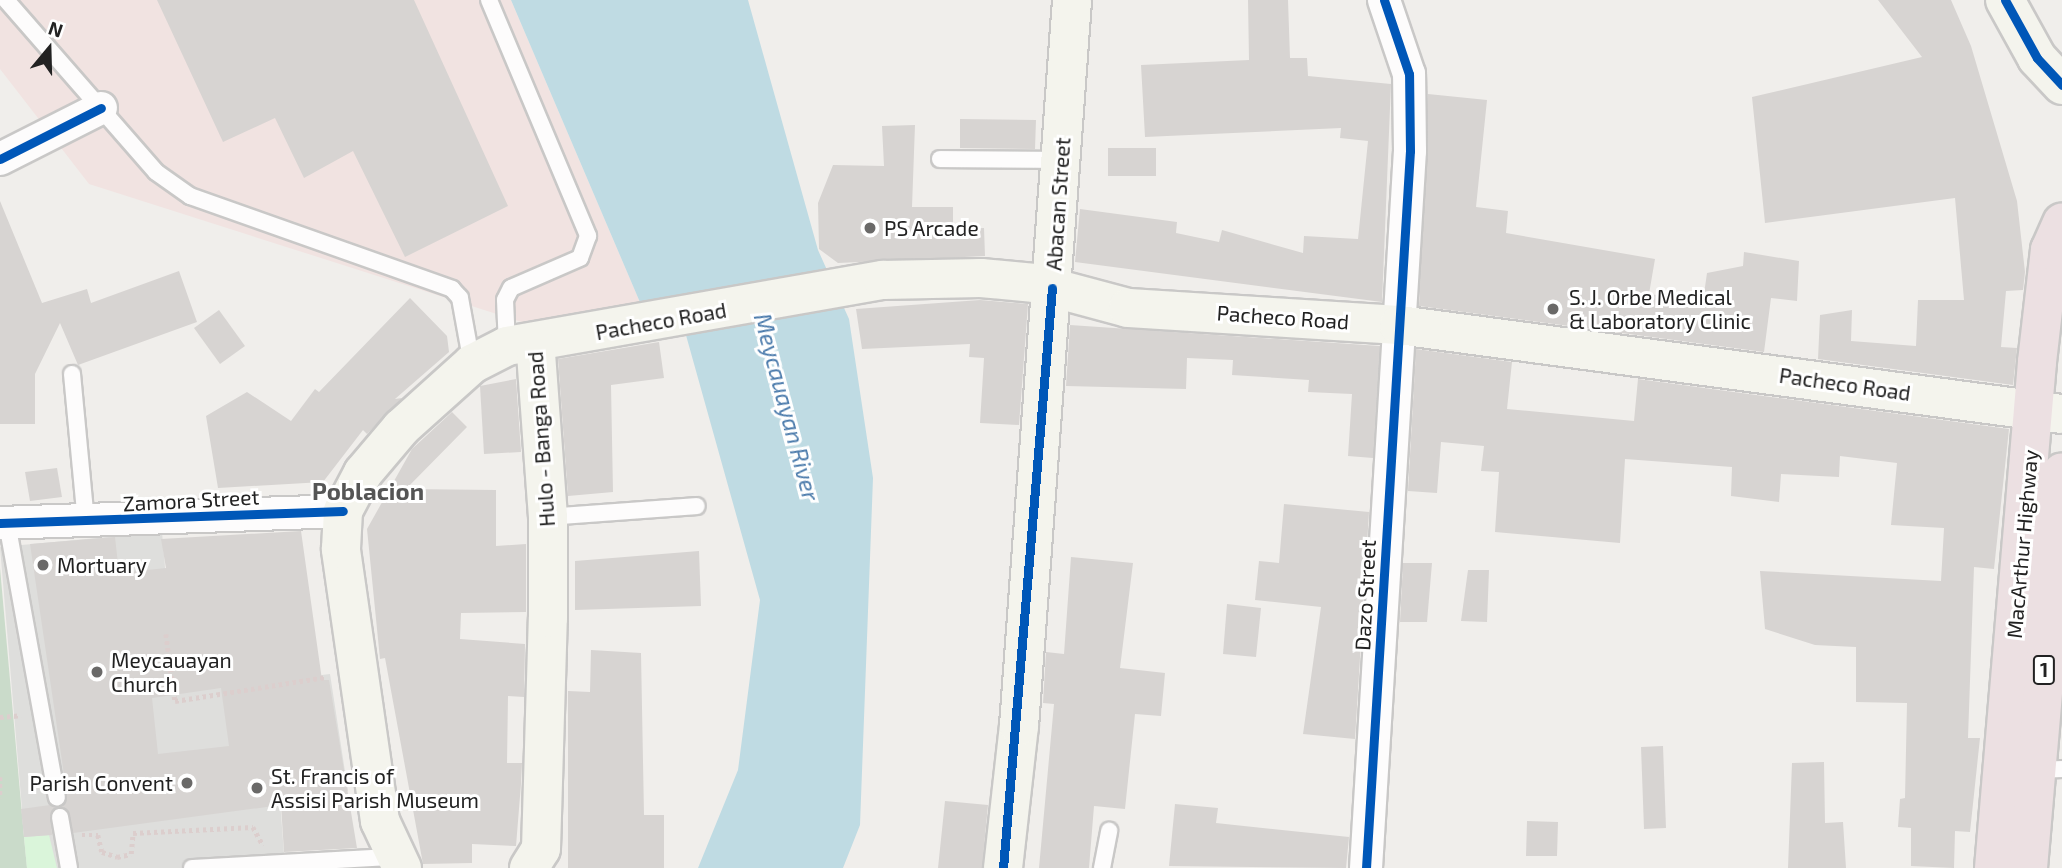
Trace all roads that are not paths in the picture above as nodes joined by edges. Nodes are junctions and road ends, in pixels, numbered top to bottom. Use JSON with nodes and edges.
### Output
{"nodes":[{"id":1,"x":26,"y":0,"type":"edge"},
{"id":2,"x":489,"y":0,"type":"edge"},
{"id":3,"x":1072,"y":0,"type":"edge"},
{"id":4,"x":1384,"y":0,"type":"edge"},
{"id":5,"x":2005,"y":0,"type":"edge"},
{"id":6,"x":8,"y":4,"type":"edge"},
{"id":7,"x":2062,"y":85,"type":"edge"},
{"id":8,"x":101,"y":108,"type":"junction"},
{"id":9,"x":0,"y":159,"type":"edge"},
{"id":10,"x":940,"y":159,"type":"dead end"},
{"id":11,"x":1061,"y":160,"type":"junction"},
{"id":12,"x":2062,"y":223,"type":"edge"},
{"id":13,"x":1052,"y":288,"type":"junction"},
{"id":14,"x":1399,"y":325,"type":"junction"},
{"id":15,"x":521,"y":344,"type":"junction"},
{"id":16,"x":472,"y":364,"type":"junction"},
{"id":17,"x":72,"y":374,"type":"dead end"},
{"id":18,"x":2048,"y":412,"type":"edge"},
{"id":19,"x":2062,"y":471,"type":"edge"},
{"id":20,"x":697,"y":506,"type":"dead end"},
{"id":21,"x":342,"y":511,"type":"junction"},
{"id":22,"x":548,"y":517,"type":"junction"},
{"id":23,"x":3,"y":523,"type":"edge"},
{"id":24,"x":86,"y":523,"type":"junction"},
{"id":25,"x":2049,"y":770,"type":"edge"},
{"id":26,"x":57,"y":797,"type":"dead end"},
{"id":27,"x":60,"y":817,"type":"road end"},
{"id":28,"x":1109,"y":831,"type":"dead end"},
{"id":29,"x":397,"y":862,"type":"edge"},
{"id":30,"x":69,"y":868,"type":"edge"},
{"id":31,"x":192,"y":868,"type":"edge"},
{"id":32,"x":529,"y":868,"type":"edge"},
{"id":33,"x":1003,"y":868,"type":"edge"},
{"id":34,"x":1102,"y":868,"type":"edge"},
{"id":35,"x":1366,"y":868,"type":"edge"},
{"id":36,"x":1994,"y":868,"type":"edge"},
{"id":37,"x":2028,"y":868,"type":"edge"}],
"edges":[{"from":1,"to":6,"type":"lane"},
{"from":2,"to":15,"type":"lane"},
{"from":3,"to":11,"type":"main road","name":"Abacan Street"},
{"from":4,"to":14,"type":"street","name":"Dazo Street"},
{"from":5,"to":7,"type":"main road"},
{"from":6,"to":8,"type":"lane"},
{"from":8,"to":9,"type":"street"},
{"from":8,"to":16,"type":"lane"},
{"from":10,"to":11,"type":"lane"},
{"from":11,"to":13,"type":"main road","name":"Abacan Street"},
{"from":12,"to":18,"type":"highway","name":"MacArthur Highway","number":"1"},
{"from":13,"to":14,"type":"main road","name":"Pacheco Road"},
{"from":13,"to":15,"type":"main road","name":"Pacheco Road"},
{"from":13,"to":33,"type":"main road","name":"Abacan Street"},
{"from":14,"to":18,"type":"main road","name":"Pacheco Road"},
{"from":14,"to":35,"type":"street","name":"Dazo Street"},
{"from":15,"to":16,"type":"main road","name":"Hulo - Banga Road"},
{"from":15,"to":22,"type":"main road","name":"Hulo - Banga Road"},
{"from":16,"to":21,"type":"main road","name":"Hulo - Banga Road"},
{"from":17,"to":24,"type":"lane"},
{"from":18,"to":36,"type":"highway","name":"MacArthur Highway","number":"1"},
{"from":19,"to":25,"type":"highway","name":"MacArthur Highway","number":"1"},
{"from":20,"to":22,"type":"lane"},
{"from":21,"to":24,"type":"street","name":"Zamora Street"},
{"from":21,"to":29,"type":"main road","name":"Hulo - Banga Road"},
{"from":22,"to":32,"type":"main road","name":"Hulo - Banga Road"},
{"from":23,"to":24,"type":"street","name":"Zamora Street"},
{"from":23,"to":26,"type":"lane"},
{"from":25,"to":37,"type":"highway","name":"MacArthur Highway","number":"1"},
{"from":27,"to":30,"type":"lane"},
{"from":28,"to":34,"type":"lane"},
{"from":29,"to":31,"type":"lane"}]}
